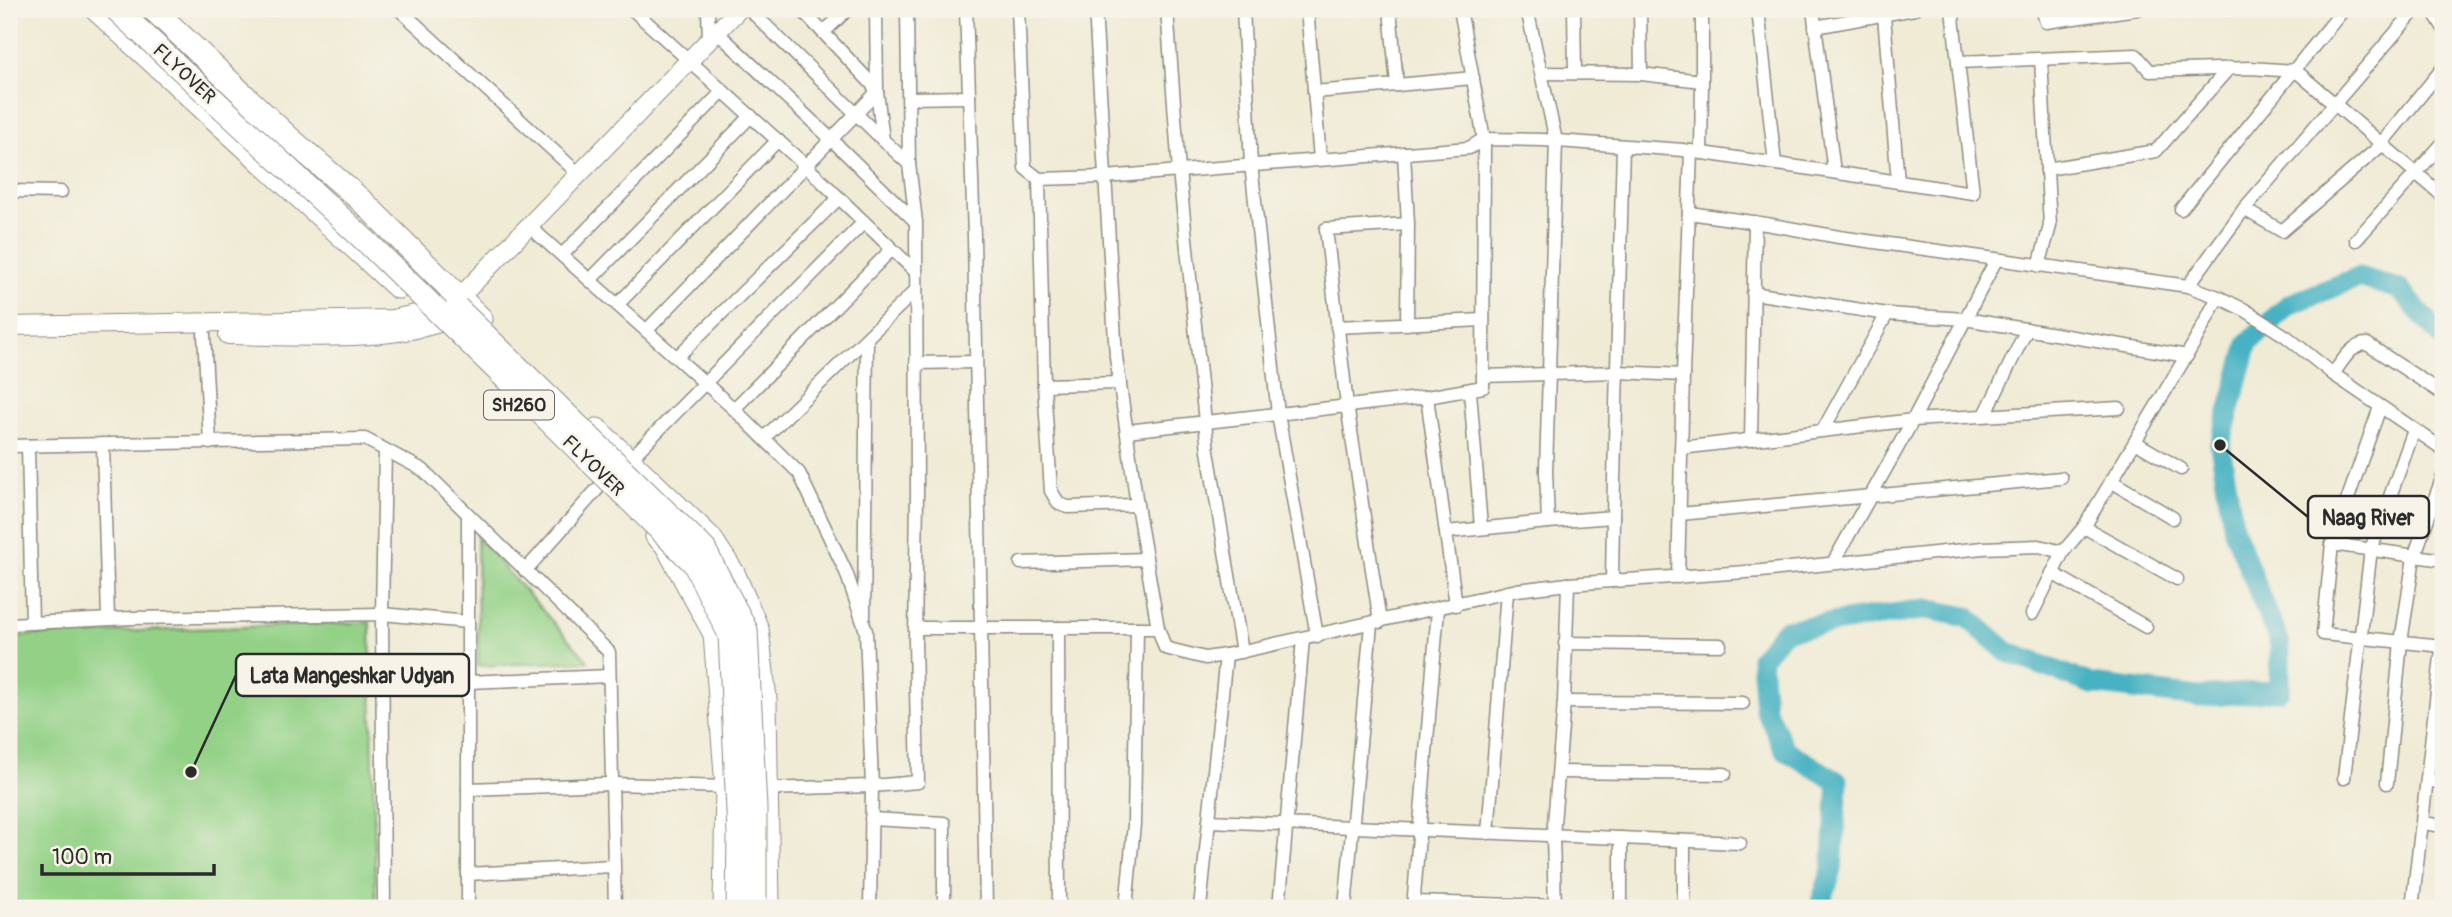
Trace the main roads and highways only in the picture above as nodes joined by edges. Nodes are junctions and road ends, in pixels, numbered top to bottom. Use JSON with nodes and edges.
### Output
{"nodes":[{"id":1,"x":96,"y":9,"type":"edge"},
{"id":2,"x":116,"y":9,"type":"edge"},
{"id":3,"x":138,"y":9,"type":"edge"},
{"id":4,"x":153,"y":9,"type":"edge"},
{"id":5,"x":738,"y":9,"type":"edge"},
{"id":6,"x":466,"y":304,"type":"junction"},
{"id":7,"x":432,"y":318,"type":"junction"},
{"id":8,"x":9,"y":326,"type":"edge"},
{"id":9,"x":9,"y":336,"type":"edge"},
{"id":10,"x":725,"y":908,"type":"edge"},
{"id":11,"x":738,"y":908,"type":"edge"},
{"id":12,"x":755,"y":908,"type":"edge"},
{"id":13,"x":768,"y":908,"type":"edge"}],
"edges":[{"from":1,"to":7,"type":"highway","number":"SH260"},
{"from":2,"to":11,"type":"highway","name":"FLYOVER","number":"SH260","bridge":true},
{"from":3,"to":12,"type":"highway","name":"FLYOVER","bridge":true},
{"from":4,"to":6,"type":"highway"},
{"from":5,"to":6,"type":"main road"},
{"from":6,"to":7,"type":"main road"},
{"from":6,"to":13,"type":"highway"},
{"from":7,"to":8,"type":"main road"},
{"from":7,"to":9,"type":"main road"},
{"from":7,"to":10,"type":"highway","number":"SH260"}]}
